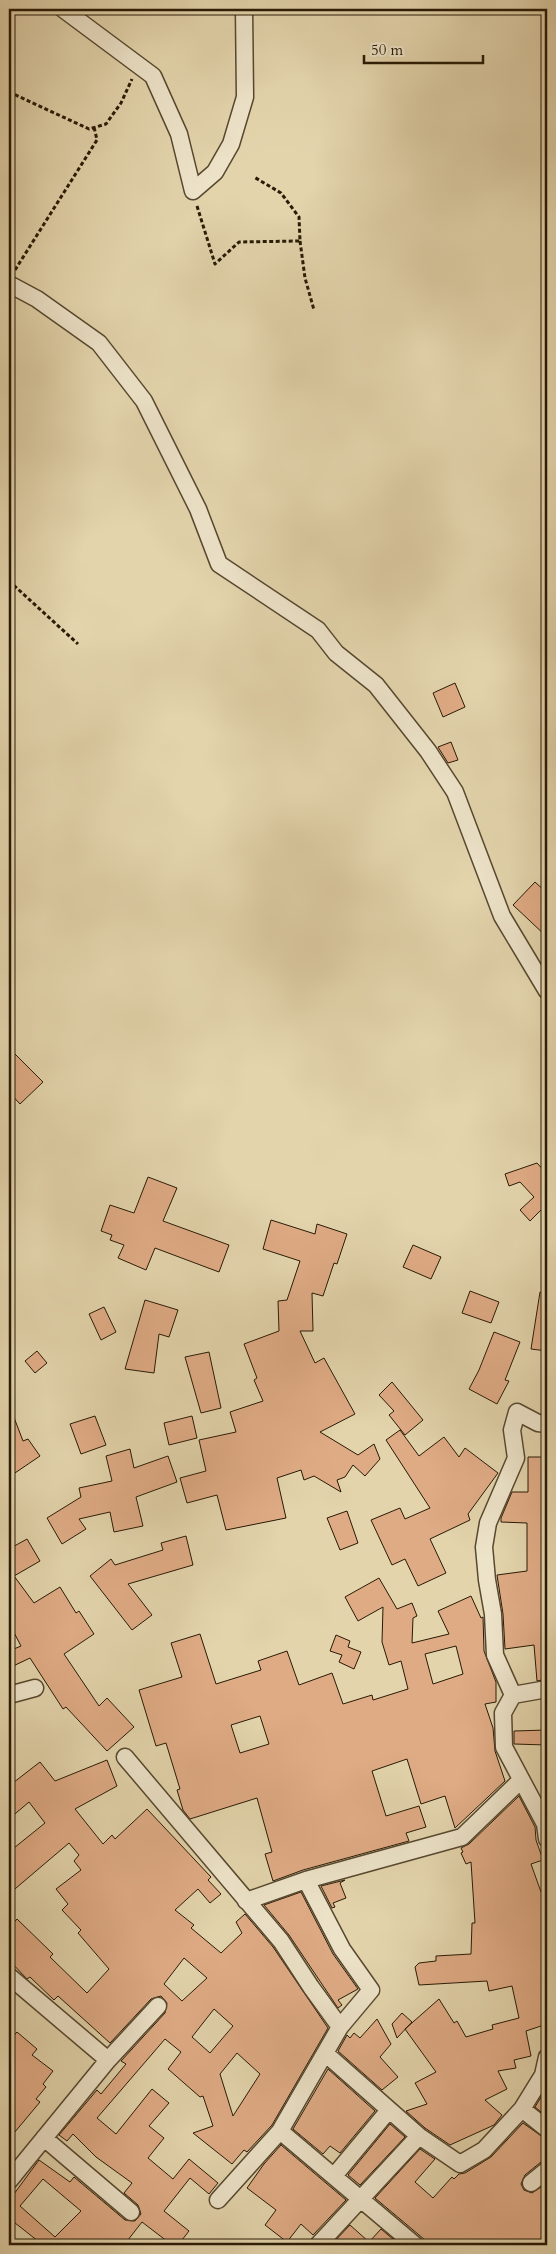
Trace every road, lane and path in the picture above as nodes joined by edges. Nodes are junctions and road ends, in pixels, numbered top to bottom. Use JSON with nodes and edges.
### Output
{"nodes":[{"id":1,"x":63,"y":9,"type":"edge"},
{"id":2,"x":244,"y":9,"type":"edge"},
{"id":3,"x":138,"y":65,"type":"junction"},
{"id":4,"x":9,"y":92,"type":"edge"},
{"id":5,"x":94,"y":127,"type":"junction"},
{"id":6,"x":254,"y":177,"type":"dead end"},
{"id":7,"x":192,"y":191,"type":"junction"},
{"id":8,"x":300,"y":241,"type":"junction"},
{"id":9,"x":11,"y":277,"type":"edge"},
{"id":10,"x":314,"y":310,"type":"dead end"},
{"id":11,"x":9,"y":581,"type":"edge"},
{"id":12,"x":78,"y":644,"type":"dead end"},
{"id":13,"x":547,"y":991,"type":"edge"},
{"id":14,"x":547,"y":1424,"type":"edge"},
{"id":15,"x":36,"y":1688,"type":"dead end"},
{"id":16,"x":547,"y":1689,"type":"edge"},
{"id":17,"x":9,"y":1695,"type":"edge"},
{"id":18,"x":513,"y":1696,"type":"junction"},
{"id":19,"x":125,"y":1756,"type":"dead end"},
{"id":20,"x":521,"y":1780,"type":"junction"},
{"id":21,"x":547,"y":1839,"type":"edge"},
{"id":22,"x":306,"y":1880,"type":"junction"},
{"id":23,"x":246,"y":1901,"type":"junction"},
{"id":24,"x":9,"y":1976,"type":"edge"},
{"id":25,"x":158,"y":2006,"type":"dead end"},
{"id":26,"x":340,"y":2027,"type":"junction"},
{"id":27,"x":326,"y":2054,"type":"junction"},
{"id":28,"x":547,"y":2057,"type":"edge"},
{"id":29,"x":108,"y":2060,"type":"junction"},
{"id":30,"x":522,"y":2109,"type":"junction"},
{"id":31,"x":389,"y":2110,"type":"junction"},
{"id":32,"x":547,"y":2129,"type":"edge"},
{"id":33,"x":280,"y":2131,"type":"junction"},
{"id":34,"x":419,"y":2136,"type":"junction"},
{"id":35,"x":44,"y":2138,"type":"junction"},
{"id":36,"x":547,"y":2170,"type":"edge"},
{"id":37,"x":334,"y":2176,"type":"junction"},
{"id":38,"x":9,"y":2181,"type":"edge"},
{"id":39,"x":531,"y":2183,"type":"dead end"},
{"id":40,"x":218,"y":2200,"type":"dead end"},
{"id":41,"x":361,"y":2201,"type":"junction"},
{"id":42,"x":132,"y":2212,"type":"dead end"},
{"id":43,"x":318,"y":2245,"type":"edge"},
{"id":44,"x":415,"y":2245,"type":"edge"}],
"edges":[{"from":1,"to":3,"type":"street"},
{"from":2,"to":7,"type":"street"},
{"from":3,"to":5,"type":"path"},
{"from":3,"to":7,"type":"street"},
{"from":4,"to":5,"type":"path"},
{"from":5,"to":9,"type":"path"},
{"from":6,"to":8,"type":"path"},
{"from":7,"to":8,"type":"path"},
{"from":8,"to":10,"type":"path"},
{"from":9,"to":13,"type":"street"},
{"from":11,"to":12,"type":"path"},
{"from":14,"to":18,"type":"street"},
{"from":15,"to":17,"type":"street"},
{"from":16,"to":18,"type":"street"},
{"from":18,"to":20,"type":"street"},
{"from":19,"to":23,"type":"street"},
{"from":20,"to":21,"type":"street"},
{"from":20,"to":22,"type":"street"},
{"from":22,"to":23,"type":"street"},
{"from":22,"to":26,"type":"street"},
{"from":23,"to":26,"type":"street"},
{"from":24,"to":29,"type":"street"},
{"from":25,"to":29,"type":"street"},
{"from":26,"to":27,"type":"street"},
{"from":27,"to":31,"type":"street"},
{"from":27,"to":33,"type":"street"},
{"from":28,"to":30,"type":"street"},
{"from":29,"to":35,"type":"street"},
{"from":30,"to":32,"type":"street"},
{"from":30,"to":34,"type":"street"},
{"from":31,"to":34,"type":"street"},
{"from":31,"to":37,"type":"street"},
{"from":33,"to":37,"type":"street"},
{"from":33,"to":40,"type":"street"},
{"from":34,"to":41,"type":"street"},
{"from":35,"to":38,"type":"street"},
{"from":35,"to":42,"type":"street"},
{"from":36,"to":39,"type":"street"},
{"from":37,"to":41,"type":"street"},
{"from":41,"to":43,"type":"street"},
{"from":41,"to":44,"type":"street"}]}
